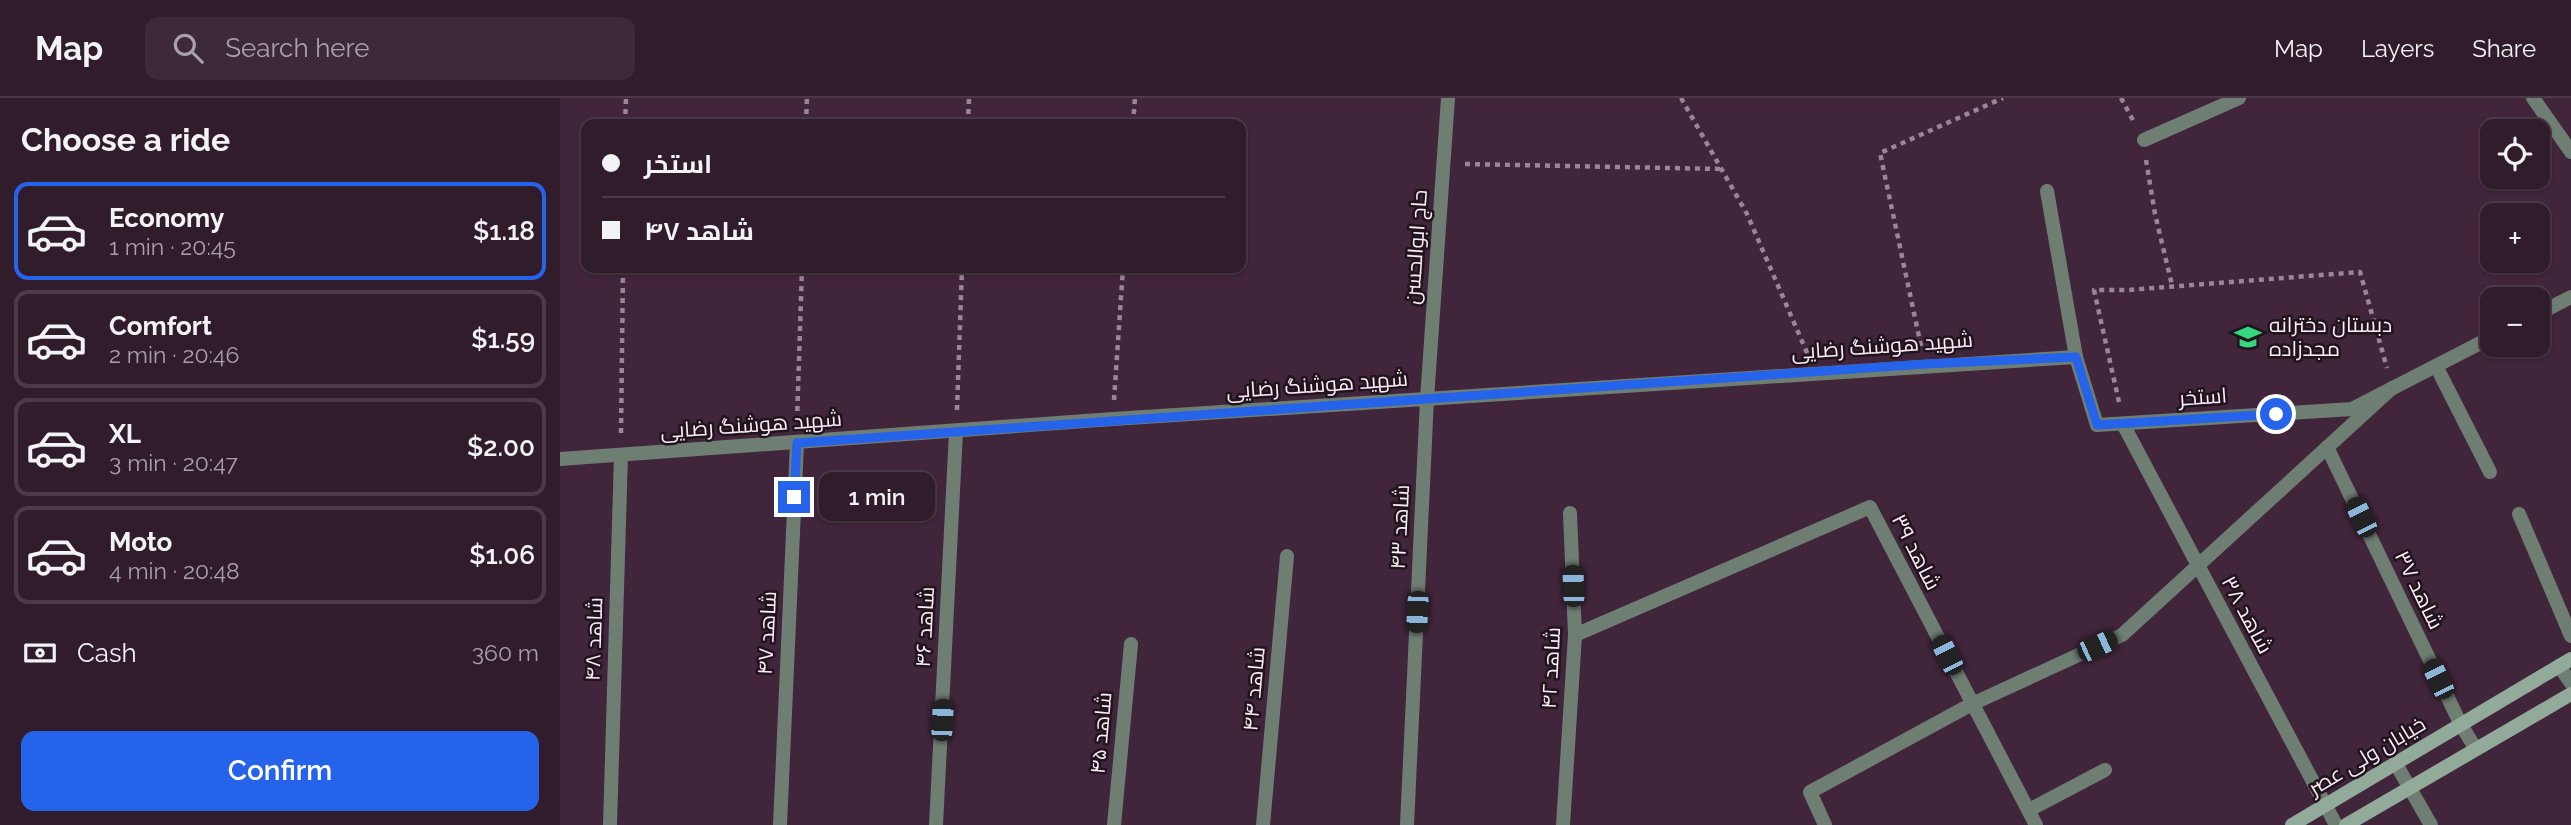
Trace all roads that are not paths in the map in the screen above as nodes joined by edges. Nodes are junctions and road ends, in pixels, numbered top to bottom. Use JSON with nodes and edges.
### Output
{"nodes":[{"id":1,"x":1448,"y":98,"type":"edge"},
{"id":2,"x":2239,"y":98,"type":"edge"},
{"id":3,"x":2533,"y":98,"type":"edge"},
{"id":4,"x":2144,"y":140,"type":"road end"},
{"id":5,"x":2571,"y":152,"type":"edge"},
{"id":6,"x":2047,"y":191,"type":"dead end"},
{"id":7,"x":2571,"y":297,"type":"edge"},
{"id":8,"x":2550,"y":308,"type":"edge"},
{"id":9,"x":2480,"y":343,"type":"edge"},
{"id":10,"x":2076,"y":357,"type":"junction"},
{"id":11,"x":2436,"y":366,"type":"junction"},
{"id":12,"x":2392,"y":388,"type":"junction"},
{"id":13,"x":1427,"y":398,"type":"junction"},
{"id":14,"x":2123,"y":424,"type":"junction"},
{"id":15,"x":956,"y":432,"type":"junction"},
{"id":16,"x":797,"y":443,"type":"junction"},
{"id":17,"x":2327,"y":447,"type":"junction"},
{"id":18,"x":621,"y":455,"type":"junction"},
{"id":19,"x":560,"y":459,"type":"edge"},
{"id":20,"x":2490,"y":472,"type":"dead end"},
{"id":21,"x":1570,"y":513,"type":"dead end"},
{"id":22,"x":2519,"y":514,"type":"dead end"},
{"id":23,"x":1287,"y":556,"type":"dead end"},
{"id":24,"x":2197,"y":566,"type":"junction"},
{"id":25,"x":1575,"y":635,"type":"junction"},
{"id":26,"x":2571,"y":636,"type":"edge"},
{"id":27,"x":1130,"y":644,"type":"dead end"},
{"id":28,"x":2565,"y":663,"type":"edge"},
{"id":29,"x":2571,"y":683,"type":"edge"},
{"id":30,"x":2571,"y":694,"type":"edge"},
{"id":31,"x":1972,"y":704,"type":"junction"},
{"id":32,"x":2461,"y":725,"type":"junction"},
{"id":33,"x":2476,"y":749,"type":"junction"},
{"id":34,"x":2396,"y":764,"type":"junction"},
{"id":35,"x":2105,"y":770,"type":"dead end"},
{"id":36,"x":2411,"y":787,"type":"junction"},
{"id":37,"x":2325,"y":805,"type":"junction"},
{"id":38,"x":2029,"y":810,"type":"junction"},
{"id":39,"x":610,"y":825,"type":"edge"},
{"id":40,"x":780,"y":825,"type":"edge"},
{"id":41,"x":936,"y":825,"type":"edge"},
{"id":42,"x":1114,"y":825,"type":"edge"},
{"id":43,"x":1263,"y":825,"type":"edge"},
{"id":44,"x":1407,"y":825,"type":"edge"},
{"id":45,"x":1563,"y":825,"type":"edge"},
{"id":46,"x":1825,"y":825,"type":"edge"},
{"id":47,"x":2036,"y":825,"type":"edge"},
{"id":48,"x":2292,"y":825,"type":"edge"},
{"id":49,"x":2336,"y":825,"type":"edge"},
{"id":50,"x":2346,"y":825,"type":"edge"},
{"id":51,"x":2431,"y":825,"type":"edge"}],
"edges":[{"from":1,"to":13,"type":"street","name":"حاج ابوالحسن"},
{"from":2,"to":4,"type":"street"},
{"from":3,"to":5,"type":"street"},
{"from":6,"to":10,"type":"street"},
{"from":7,"to":8,"type":"street"},
{"from":9,"to":11,"type":"street","name":"استخر"},
{"from":10,"to":13,"type":"street","name":"شهید هوشنگ رضایی"},
{"from":10,"to":14,"type":"street","name":"استخر"},
{"from":11,"to":12,"type":"street","name":"استخر"},
{"from":11,"to":20,"type":"street"},
{"from":12,"to":14,"type":"street","name":"استخر"},
{"from":12,"to":17,"type":"street"},
{"from":13,"to":15,"type":"street","name":"شهید هوشنگ رضایی"},
{"from":13,"to":44,"type":"street","name":"شاهد ۴۳"},
{"from":14,"to":24,"type":"street","name":"شاهد ۳۸"},
{"from":15,"to":16,"type":"street","name":"شهید هوشنگ رضایی"},
{"from":15,"to":41,"type":"street","name":"شاهد ۴۶"},
{"from":16,"to":18,"type":"street","name":"شهید هوشنگ رضایی"},
{"from":16,"to":40,"type":"street","name":"شاهد ۴۷"},
{"from":17,"to":24,"type":"street"},
{"from":17,"to":32,"type":"street","name":"شاهد ۳۷"},
{"from":18,"to":19,"type":"street","name":"شهید هوشنگ رضایی"},
{"from":18,"to":39,"type":"street","name":"شاهد ۴۸"},
{"from":21,"to":25,"type":"street","name":"شاهد ۴۲"},
{"from":22,"to":26,"type":"street"},
{"from":23,"to":43,"type":"street","name":"شاهد ۴۴"},
{"from":24,"to":31,"type":"street"},
{"from":24,"to":37,"type":"street","name":"شاهد ۳۸"},
{"from":25,"to":31,"type":"street","name":"شاهد ۳۹"},
{"from":25,"to":45,"type":"street","name":"شاهد ۴۲"},
{"from":27,"to":42,"type":"street","name":"شاهد ۴۵"},
{"from":28,"to":29,"type":"street"},
{"from":28,"to":32,"type":"main road","name":"خیابان ولی عصر"},
{"from":30,"to":33,"type":"main road"},
{"from":31,"to":38,"type":"street","name":"شاهد ۳۹"},
{"from":31,"to":46,"type":"street"},
{"from":32,"to":33,"type":"street","name":"شاهد ۳۷"},
{"from":32,"to":34,"type":"main road","name":"خیابان ولی عصر"},
{"from":33,"to":36,"type":"main road"},
{"from":34,"to":36,"type":"street"},
{"from":34,"to":37,"type":"main road","name":"خیابان ولی عصر"},
{"from":35,"to":38,"type":"street"},
{"from":36,"to":50,"type":"main road"},
{"from":36,"to":51,"type":"street"},
{"from":37,"to":48,"type":"main road","name":"خیابان ولی عصر"},
{"from":37,"to":49,"type":"street","name":"شاهد ۳۸"},
{"from":38,"to":47,"type":"street","name":"شاهد ۳۹"}]}
